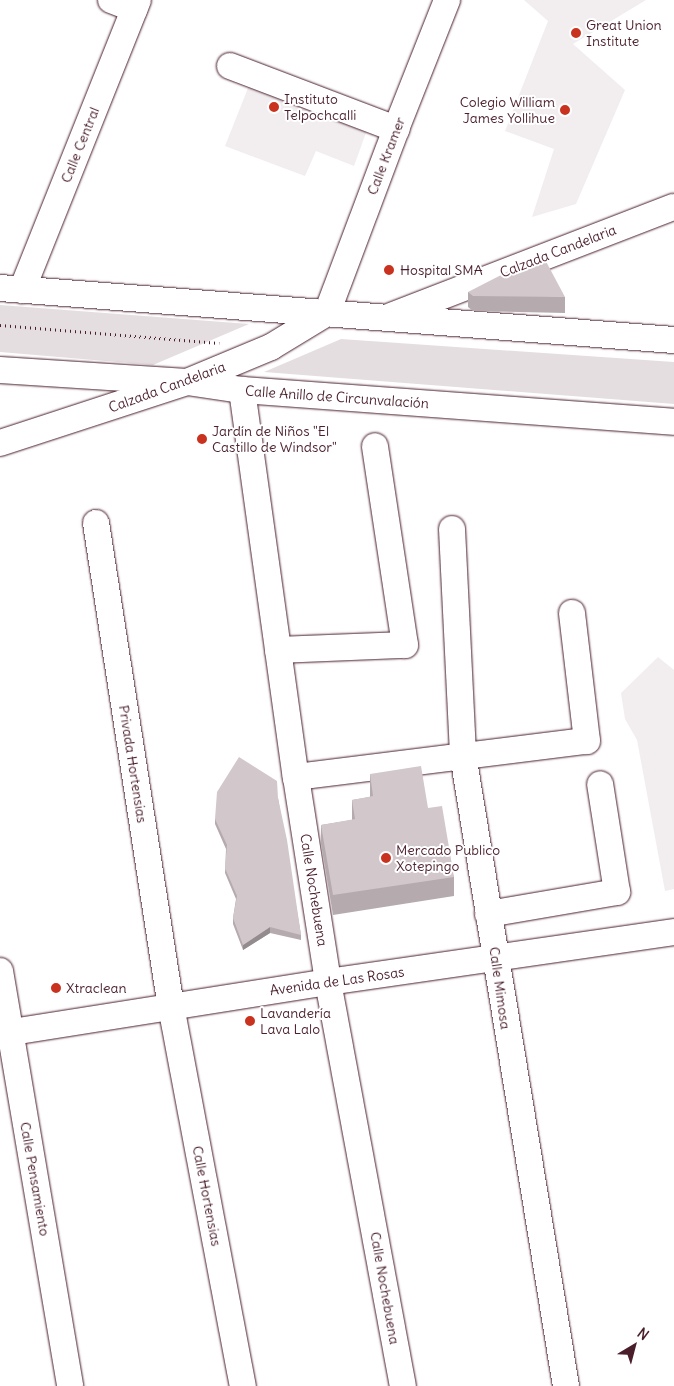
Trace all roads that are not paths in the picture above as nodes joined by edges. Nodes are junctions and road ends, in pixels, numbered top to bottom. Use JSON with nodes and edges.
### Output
{"nodes":[{"id":1,"x":447,"y":0,"type":"edge"},
{"id":2,"x":128,"y":3,"type":"edge"},
{"id":3,"x":230,"y":66,"type":"dead end"},
{"id":4,"x":396,"y":129,"type":"junction"},
{"id":5,"x":674,"y":207,"type":"edge"},
{"id":6,"x":11,"y":289,"type":"edge"},
{"id":7,"x":327,"y":313,"type":"junction"},
{"id":8,"x":386,"y":318,"type":"junction"},
{"id":9,"x":674,"y":340,"type":"edge"},
{"id":10,"x":0,"y":370,"type":"edge"},
{"id":11,"x":187,"y":382,"type":"junction"},
{"id":12,"x":242,"y":390,"type":"junction"},
{"id":13,"x":674,"y":422,"type":"edge"},
{"id":14,"x":0,"y":443,"type":"edge"},
{"id":15,"x":375,"y":446,"type":"dead end"},
{"id":16,"x":96,"y":523,"type":"dead end"},
{"id":17,"x":452,"y":529,"type":"dead end"},
{"id":18,"x":572,"y":613,"type":"dead end"},
{"id":19,"x":278,"y":650,"type":"junction"},
{"id":20,"x":462,"y":755,"type":"junction"},
{"id":21,"x":296,"y":777,"type":"junction"},
{"id":22,"x":600,"y":784,"type":"dead end"},
{"id":23,"x":488,"y":914,"type":"junction"},
{"id":24,"x":674,"y":932,"type":"edge"},
{"id":25,"x":497,"y":958,"type":"junction"},
{"id":26,"x":0,"y":971,"type":"edge"},
{"id":27,"x":328,"y":982,"type":"junction"},
{"id":28,"x":171,"y":1006,"type":"junction"},
{"id":29,"x":5,"y":1033,"type":"edge"},
{"id":30,"x":70,"y":1386,"type":"edge"},
{"id":31,"x":243,"y":1386,"type":"edge"},
{"id":32,"x":403,"y":1386,"type":"edge"},
{"id":33,"x":566,"y":1386,"type":"edge"}],
"edges":[{"from":1,"to":4,"type":"street","name":"Calle Kramer"},
{"from":2,"to":6,"type":"street","name":"Calle Central"},
{"from":3,"to":4,"type":"street"},
{"from":4,"to":7,"type":"street","name":"Calle Kramer"},
{"from":5,"to":8,"type":"street","name":"Calzada Candelaria"},
{"from":6,"to":7,"type":"street"},
{"from":7,"to":8,"type":"street"},
{"from":7,"to":11,"type":"street","name":"Calzada Candelaria"},
{"from":8,"to":9,"type":"street"},
{"from":10,"to":11,"type":"street","name":"Calle Anillo de Circunvalación"},
{"from":11,"to":12,"type":"street","name":"Calle Anillo de Circunvalación"},
{"from":11,"to":14,"type":"street","name":"Calzada Candelaria"},
{"from":12,"to":13,"type":"street","name":"Calle Anillo de Circunvalación"},
{"from":12,"to":19,"type":"street","name":"Calle Nochebuena"},
{"from":15,"to":19,"type":"street"},
{"from":16,"to":28,"type":"street","name":"Privada Hortensias"},
{"from":17,"to":20,"type":"street","name":"Calle Mimosa"},
{"from":18,"to":20,"type":"street"},
{"from":19,"to":21,"type":"street","name":"Calle Nochebuena"},
{"from":20,"to":21,"type":"street"},
{"from":20,"to":23,"type":"street","name":"Calle Mimosa"},
{"from":21,"to":27,"type":"street","name":"Calle Nochebuena"},
{"from":22,"to":23,"type":"street"},
{"from":23,"to":25,"type":"street","name":"Calle Mimosa"},
{"from":24,"to":25,"type":"street","name":"Avenida de Las Rosas"},
{"from":25,"to":27,"type":"street","name":"Avenida de Las Rosas"},
{"from":25,"to":33,"type":"street","name":"Calle Mimosa"},
{"from":26,"to":29,"type":"street","name":"Calle Pensamiento"},
{"from":27,"to":28,"type":"street","name":"Avenida de Las Rosas"},
{"from":27,"to":32,"type":"street","name":"Calle Nochebuena"},
{"from":28,"to":29,"type":"street","name":"Avenida de Las Rosas"},
{"from":28,"to":31,"type":"street","name":"Calle Hortensias"},
{"from":29,"to":30,"type":"street","name":"Calle Pensamiento"}]}
